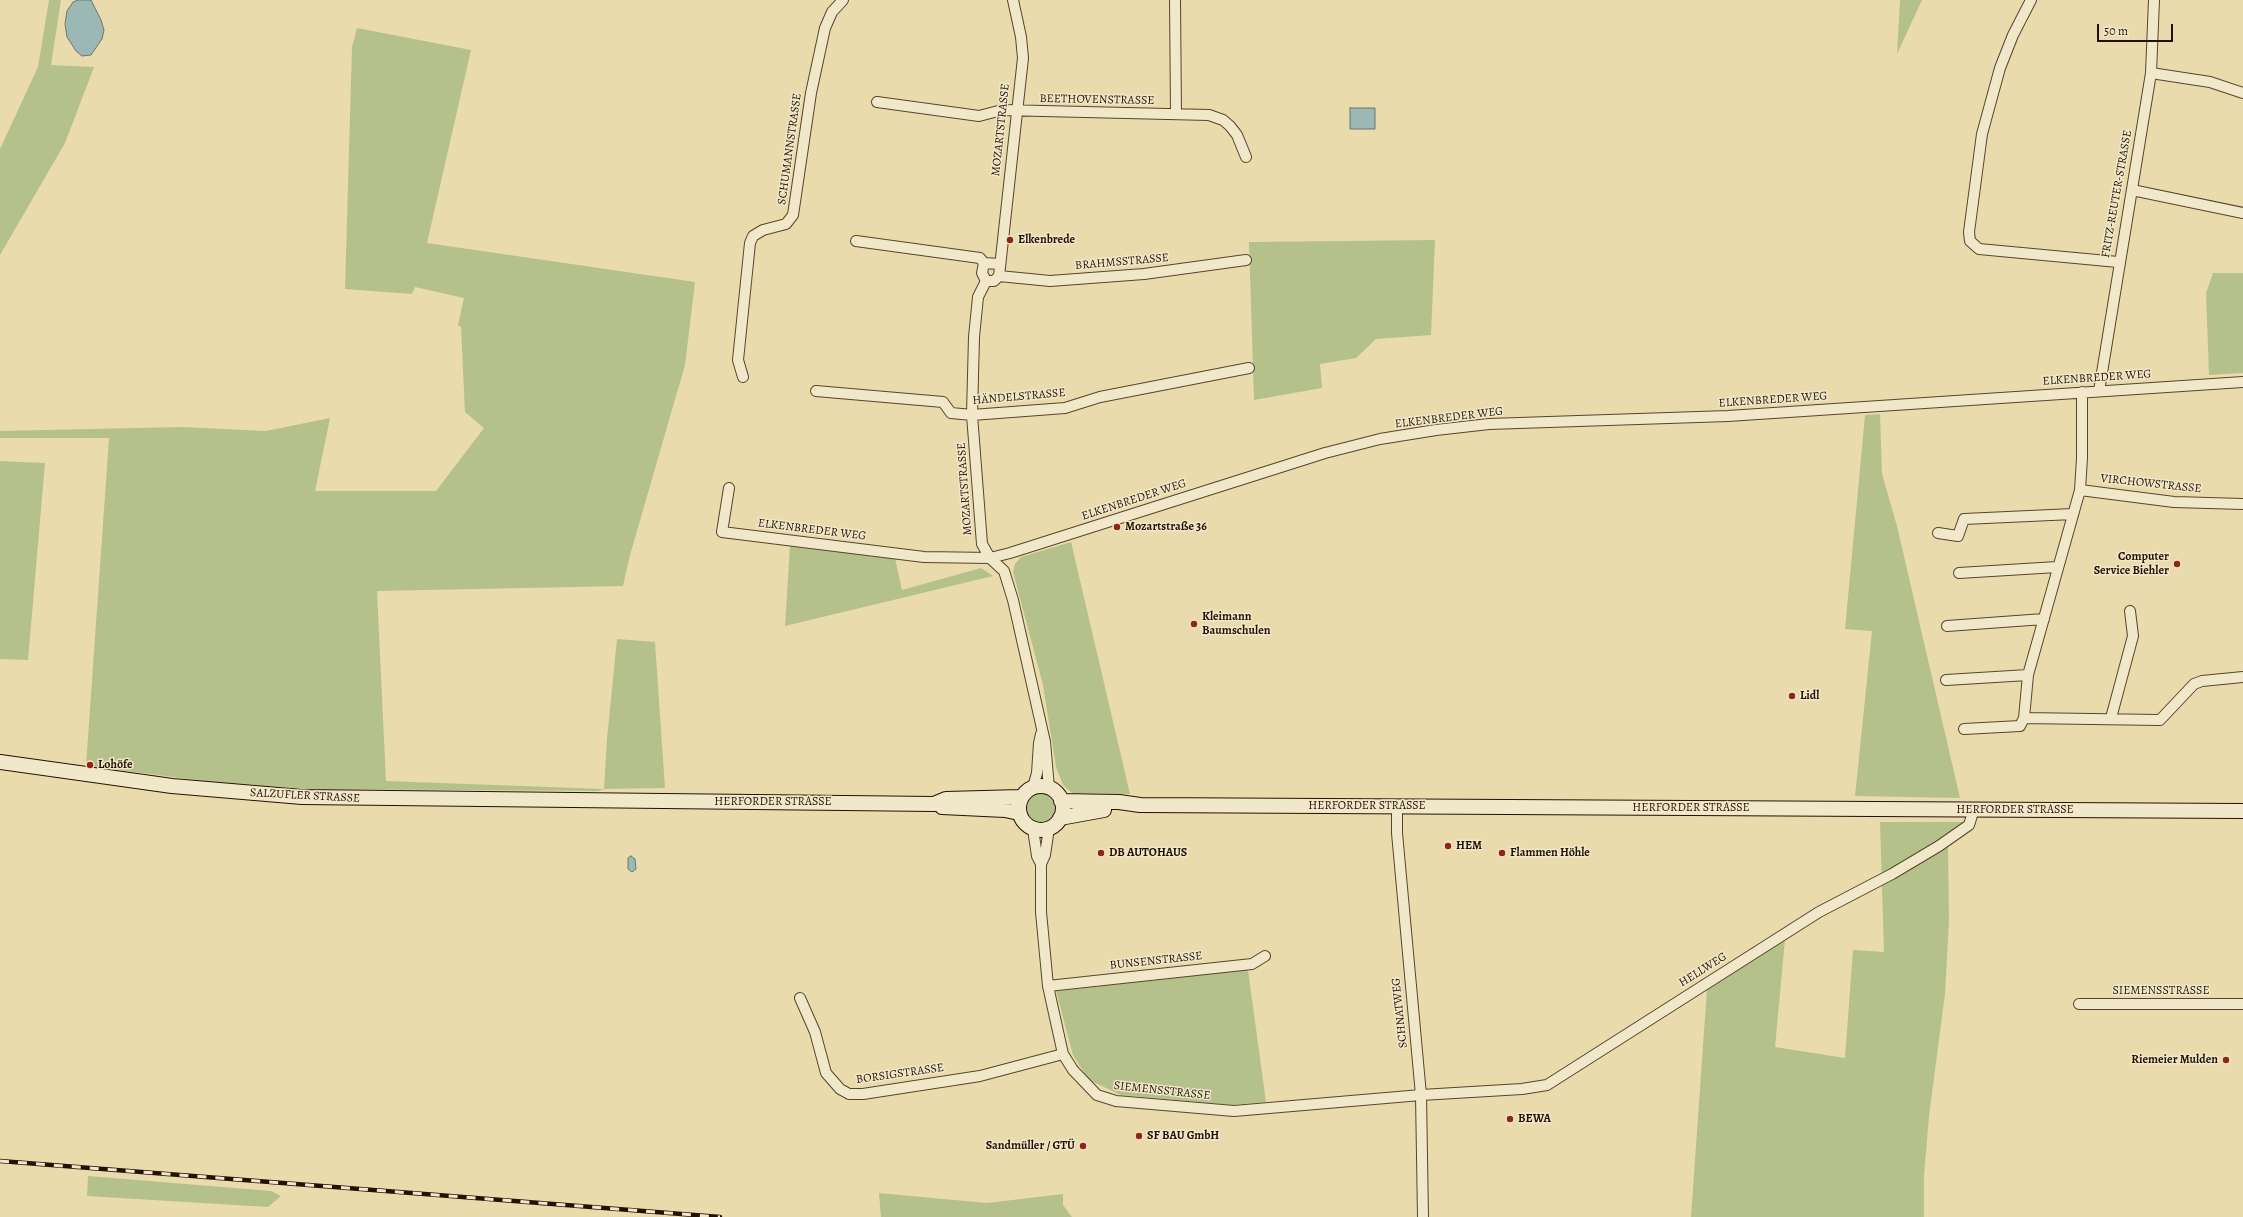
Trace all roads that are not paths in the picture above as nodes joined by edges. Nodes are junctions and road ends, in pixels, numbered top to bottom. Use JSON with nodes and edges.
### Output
{"nodes":[{"id":1,"x":843,"y":0,"type":"edge"},
{"id":2,"x":1013,"y":0,"type":"edge"},
{"id":3,"x":1175,"y":0,"type":"edge"},
{"id":4,"x":2031,"y":0,"type":"edge"},
{"id":5,"x":2154,"y":0,"type":"edge"},
{"id":6,"x":2150,"y":73,"type":"junction"},
{"id":7,"x":2243,"y":93,"type":"edge"},
{"id":8,"x":877,"y":102,"type":"dead end"},
{"id":9,"x":1017,"y":111,"type":"junction"},
{"id":10,"x":1176,"y":114,"type":"junction"},
{"id":11,"x":1246,"y":157,"type":"dead end"},
{"id":12,"x":2132,"y":190,"type":"junction"},
{"id":13,"x":2243,"y":213,"type":"edge"},
{"id":14,"x":856,"y":241,"type":"dead end"},
{"id":15,"x":1246,"y":260,"type":"dead end"},
{"id":16,"x":2118,"y":262,"type":"junction"},
{"id":17,"x":984,"y":263,"type":"junction"},
{"id":18,"x":1000,"y":264,"type":"junction"},
{"id":19,"x":1000,"y":276,"type":"junction"},
{"id":20,"x":986,"y":281,"type":"junction"},
{"id":21,"x":1249,"y":368,"type":"dead end"},
{"id":22,"x":743,"y":377,"type":"dead end"},
{"id":23,"x":2243,"y":382,"type":"edge"},
{"id":24,"x":816,"y":391,"type":"dead end"},
{"id":25,"x":2099,"y":391,"type":"junction"},
{"id":26,"x":2082,"y":392,"type":"junction"},
{"id":27,"x":972,"y":415,"type":"junction"},
{"id":28,"x":729,"y":488,"type":"dead end"},
{"id":29,"x":2080,"y":490,"type":"junction"},
{"id":30,"x":2243,"y":504,"type":"edge"},
{"id":31,"x":2073,"y":514,"type":"junction"},
{"id":32,"x":1938,"y":533,"type":"dead end"},
{"id":33,"x":990,"y":558,"type":"junction"},
{"id":34,"x":2057,"y":567,"type":"junction"},
{"id":35,"x":1959,"y":573,"type":"dead end"},
{"id":36,"x":2130,"y":611,"type":"dead end"},
{"id":37,"x":2044,"y":619,"type":"junction"},
{"id":38,"x":1947,"y":626,"type":"dead end"},
{"id":39,"x":2028,"y":675,"type":"junction"},
{"id":40,"x":2243,"y":677,"type":"edge"},
{"id":41,"x":1946,"y":680,"type":"dead end"},
{"id":42,"x":2024,"y":718,"type":"junction"},
{"id":43,"x":2111,"y":718,"type":"junction"},
{"id":44,"x":1964,"y":729,"type":"dead end"},
{"id":45,"x":1042,"y":732,"type":"junction"},
{"id":46,"x":0,"y":762,"type":"edge"},
{"id":47,"x":1033,"y":787,"type":"junction"},
{"id":48,"x":1050,"y":788,"type":"junction"},
{"id":49,"x":1022,"y":797,"type":"junction"},
{"id":50,"x":613,"y":801,"type":"joint"},
{"id":51,"x":1061,"y":801,"type":"junction"},
{"id":52,"x":934,"y":804,"type":"junction"},
{"id":53,"x":1140,"y":805,"type":"junction"},
{"id":54,"x":1397,"y":806,"type":"junction"},
{"id":55,"x":1974,"y":809,"type":"junction"},
{"id":56,"x":2243,"y":811,"type":"edge"},
{"id":57,"x":1019,"y":813,"type":"junction"},
{"id":58,"x":1060,"y":818,"type":"junction"},
{"id":59,"x":1049,"y":828,"type":"junction"},
{"id":60,"x":1033,"y":829,"type":"junction"},
{"id":61,"x":1041,"y":864,"type":"junction"},
{"id":62,"x":1265,"y":956,"type":"dead end"},
{"id":63,"x":1048,"y":986,"type":"junction"},
{"id":64,"x":800,"y":998,"type":"dead end"},
{"id":65,"x":2079,"y":1004,"type":"dead end"},
{"id":66,"x":2243,"y":1004,"type":"edge"},
{"id":67,"x":1063,"y":1054,"type":"junction"},
{"id":68,"x":1421,"y":1095,"type":"junction"},
{"id":69,"x":1423,"y":1217,"type":"edge"}],
"edges":[{"from":1,"to":22,"type":"street","name":"SCHUMANNSTRASSE"},
{"from":2,"to":9,"type":"street","name":"MOZARTSTRASSE"},
{"from":3,"to":10,"type":"street"},
{"from":4,"to":16,"type":"street"},
{"from":5,"to":6,"type":"street","name":"FRITZ-REUTER-STRASSE"},
{"from":6,"to":7,"type":"street"},
{"from":6,"to":12,"type":"street","name":"FRITZ-REUTER-STRASSE"},
{"from":8,"to":9,"type":"street","name":"BEETHOVENSTRASSE"},
{"from":9,"to":10,"type":"street","name":"BEETHOVENSTRASSE"},
{"from":9,"to":18,"type":"street","name":"MOZARTSTRASSE"},
{"from":10,"to":11,"type":"street","name":"BEETHOVENSTRASSE"},
{"from":12,"to":13,"type":"street"},
{"from":12,"to":16,"type":"street","name":"FRITZ-REUTER-STRASSE"},
{"from":14,"to":17,"type":"street"},
{"from":15,"to":19,"type":"street","name":"BRAHMSSTRASSE"},
{"from":16,"to":25,"type":"street","name":"FRITZ-REUTER-STRASSE"},
{"from":17,"to":18,"type":"street"},
{"from":17,"to":20,"type":"street"},
{"from":18,"to":19,"type":"street","name":"MOZARTSTRASSE"},
{"from":19,"to":20,"type":"street"},
{"from":20,"to":27,"type":"street","name":"MOZARTSTRASSE"},
{"from":21,"to":27,"type":"street","name":"HÄNDELSTRASSE"},
{"from":23,"to":25,"type":"street","name":"ELKENBREDER WEG"},
{"from":24,"to":27,"type":"street","name":"HÄNDELSTRASSE"},
{"from":25,"to":26,"type":"street","name":"ELKENBREDER WEG"},
{"from":26,"to":29,"type":"street"},
{"from":26,"to":33,"type":"street","name":"ELKENBREDER WEG"},
{"from":27,"to":33,"type":"street","name":"MOZARTSTRASSE"},
{"from":28,"to":33,"type":"street","name":"ELKENBREDER WEG"},
{"from":29,"to":30,"type":"street","name":"VIRCHOWSTRASSE"},
{"from":29,"to":31,"type":"street"},
{"from":31,"to":32,"type":"street"},
{"from":31,"to":34,"type":"street"},
{"from":33,"to":45,"type":"street","name":"MOZARTSTRASSE"},
{"from":34,"to":35,"type":"street"},
{"from":34,"to":37,"type":"street"},
{"from":36,"to":43,"type":"street"},
{"from":37,"to":38,"type":"street"},
{"from":37,"to":39,"type":"street"},
{"from":39,"to":41,"type":"street"},
{"from":39,"to":42,"type":"street"},
{"from":40,"to":43,"type":"street"},
{"from":42,"to":43,"type":"street"},
{"from":42,"to":44,"type":"street"},
{"from":45,"to":47,"type":"street","name":"MOZARTSTRASSE"},
{"from":45,"to":48,"type":"street","name":"MOZARTSTRASSE"},
{"from":46,"to":50,"type":"main road","name":"SALZUFLER STRASSE"},
{"from":47,"to":48,"type":"main road"},
{"from":47,"to":49,"type":"main road"},
{"from":48,"to":51,"type":"main road"},
{"from":49,"to":52,"type":"main road","name":"HERFORDER STRASSE"},
{"from":49,"to":57,"type":"main road"},
{"from":50,"to":52,"type":"main road","name":"HERFORDER STRASSE"},
{"from":51,"to":53,"type":"main road","name":"HERFORDER STRASSE"},
{"from":51,"to":58,"type":"main road"},
{"from":52,"to":57,"type":"main road","name":"HERFORDER STRASSE"},
{"from":53,"to":54,"type":"main road","name":"HERFORDER STRASSE"},
{"from":53,"to":58,"type":"main road","name":"HERFORDER STRASSE"},
{"from":54,"to":55,"type":"main road","name":"HERFORDER STRASSE"},
{"from":54,"to":68,"type":"street","name":"SCHNATWEG"},
{"from":55,"to":56,"type":"main road","name":"HERFORDER STRASSE"},
{"from":55,"to":68,"type":"street","name":"HELLWEG"},
{"from":57,"to":60,"type":"main road"},
{"from":58,"to":59,"type":"main road"},
{"from":59,"to":60,"type":"main road"},
{"from":59,"to":61,"type":"street","name":"SIEMENSSTRASSE"},
{"from":60,"to":61,"type":"street","name":"SIEMENSSTRASSE"},
{"from":61,"to":63,"type":"street","name":"SIEMENSSTRASSE"},
{"from":62,"to":63,"type":"street","name":"BUNSENSTRASSE"},
{"from":63,"to":67,"type":"street","name":"SIEMENSSTRASSE"},
{"from":64,"to":67,"type":"street","name":"BORSIGSTRASSE"},
{"from":65,"to":66,"type":"street","name":"SIEMENSSTRASSE"},
{"from":67,"to":68,"type":"street","name":"SIEMENSSTRASSE"},
{"from":68,"to":69,"type":"street","name":"SCHNATWEG"}]}
